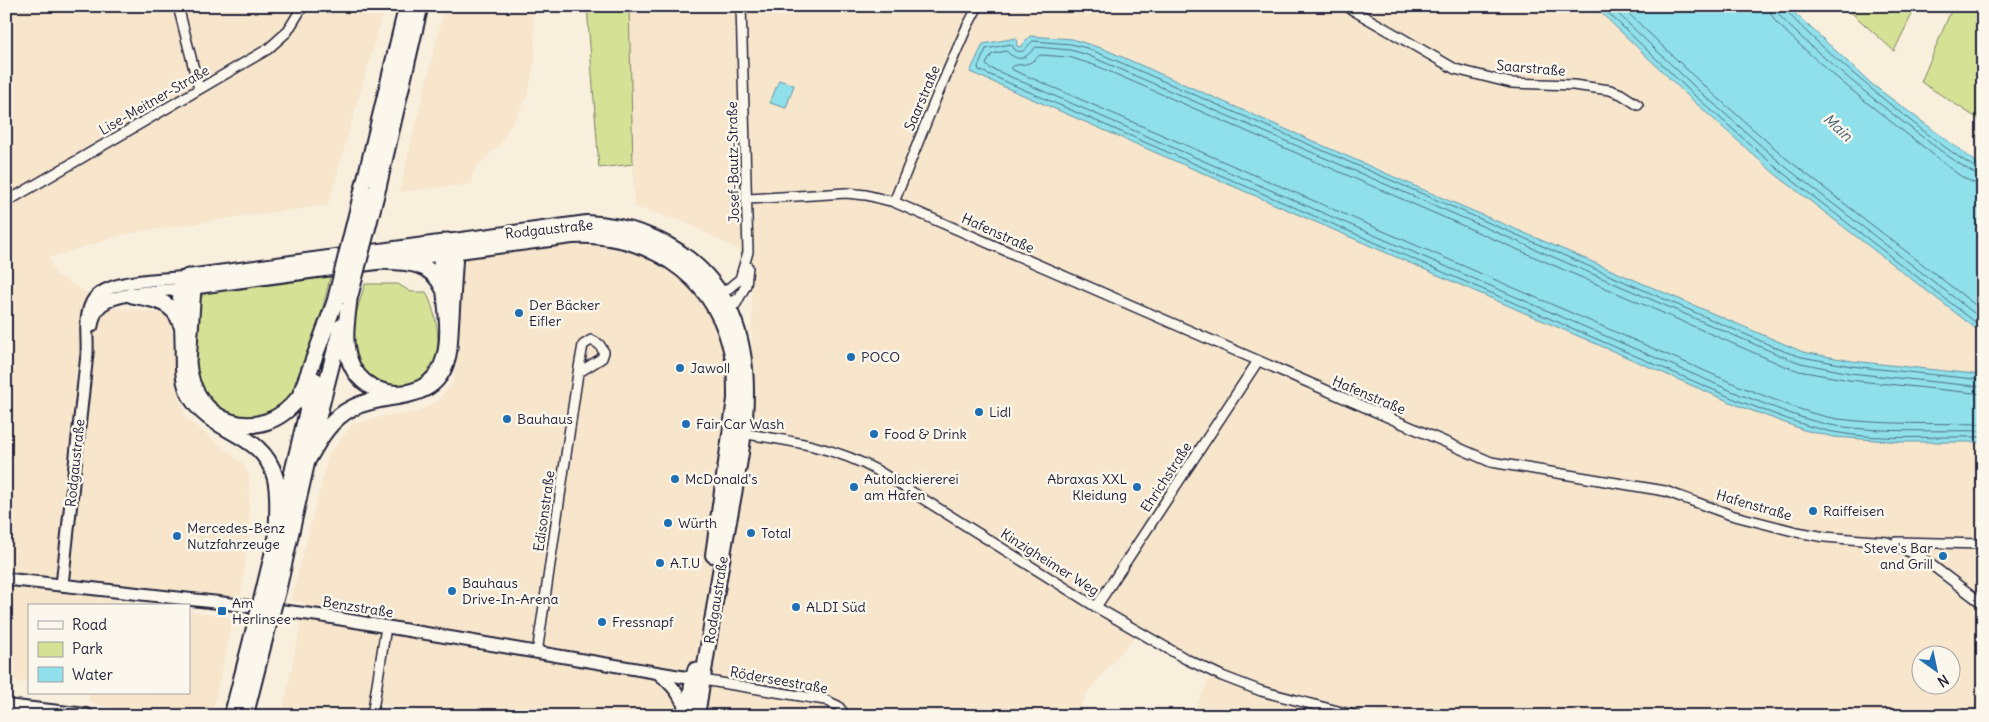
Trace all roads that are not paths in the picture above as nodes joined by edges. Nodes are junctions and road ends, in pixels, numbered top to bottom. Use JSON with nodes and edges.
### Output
{"nodes":[{"id":1,"x":178,"y":6,"type":"edge"},
{"id":2,"x":303,"y":6,"type":"edge"},
{"id":3,"x":407,"y":6,"type":"edge"},
{"id":4,"x":420,"y":6,"type":"edge"},
{"id":5,"x":741,"y":6,"type":"edge"},
{"id":6,"x":978,"y":6,"type":"edge"},
{"id":7,"x":1346,"y":6,"type":"edge"},
{"id":8,"x":200,"y":89,"type":"junction"},
{"id":9,"x":1638,"y":104,"type":"dead end"},
{"id":10,"x":371,"y":188,"type":"junction"},
{"id":11,"x":748,"y":199,"type":"junction"},
{"id":12,"x":6,"y":202,"type":"edge"},
{"id":13,"x":894,"y":202,"type":"junction"},
{"id":14,"x":448,"y":249,"type":"junction"},
{"id":15,"x":748,"y":255,"type":"junction"},
{"id":16,"x":381,"y":261,"type":"junction"},
{"id":17,"x":187,"y":284,"type":"junction"},
{"id":18,"x":444,"y":290,"type":"junction"},
{"id":19,"x":132,"y":295,"type":"junction"},
{"id":20,"x":342,"y":300,"type":"junction"},
{"id":21,"x":725,"y":301,"type":"junction"},
{"id":22,"x":183,"y":332,"type":"junction"},
{"id":23,"x":88,"y":342,"type":"junction"},
{"id":24,"x":1258,"y":361,"type":"junction"},
{"id":25,"x":578,"y":373,"type":"dead end"},
{"id":26,"x":738,"y":433,"type":"junction"},
{"id":27,"x":307,"y":461,"type":"junction"},
{"id":28,"x":277,"y":534,"type":"junction"},
{"id":29,"x":1887,"y":542,"type":"junction"},
{"id":30,"x":1983,"y":544,"type":"edge"},
{"id":31,"x":6,"y":578,"type":"edge"},
{"id":32,"x":62,"y":585,"type":"junction"},
{"id":33,"x":271,"y":588,"type":"junction"},
{"id":34,"x":1982,"y":600,"type":"edge"},
{"id":35,"x":1096,"y":607,"type":"junction"},
{"id":36,"x":386,"y":627,"type":"junction"},
{"id":37,"x":258,"y":640,"type":"junction"},
{"id":38,"x":537,"y":653,"type":"junction"},
{"id":39,"x":658,"y":673,"type":"junction"},
{"id":40,"x":698,"y":680,"type":"junction"},
{"id":41,"x":6,"y":707,"type":"edge"},
{"id":42,"x":86,"y":716,"type":"edge"},
{"id":43,"x":232,"y":716,"type":"edge"},
{"id":44,"x":246,"y":716,"type":"edge"},
{"id":45,"x":372,"y":716,"type":"edge"},
{"id":46,"x":686,"y":716,"type":"edge"},
{"id":47,"x":697,"y":716,"type":"edge"},
{"id":48,"x":846,"y":716,"type":"edge"},
{"id":49,"x":1357,"y":716,"type":"edge"}],
"edges":[{"from":1,"to":8,"type":"street"},
{"from":2,"to":8,"type":"street","name":"Lise-Meitner-Straße"},
{"from":3,"to":10,"type":"highway"},
{"from":4,"to":10,"type":"highway"},
{"from":5,"to":11,"type":"street","name":"Josef-Bautz-Straße"},
{"from":6,"to":13,"type":"street","name":"Saarstraße"},
{"from":7,"to":9,"type":"street","name":"Saarstraße"},
{"from":8,"to":12,"type":"street","name":"Lise-Meitner-Straße"},
{"from":10,"to":20,"type":"highway","bridge":true},
{"from":11,"to":13,"type":"street","name":"Hafenstraße"},
{"from":11,"to":15,"type":"street","name":"Josef-Bautz-Straße"},
{"from":13,"to":24,"type":"street","name":"Hafenstraße"},
{"from":14,"to":16,"type":"main road","name":"Rodgaustraße"},
{"from":14,"to":17,"type":"main road","name":"Rodgaustraße"},
{"from":14,"to":18,"type":"highway"},
{"from":14,"to":21,"type":"main road","name":"Rodgaustraße"},
{"from":14,"to":27,"type":"highway"},
{"from":15,"to":21,"type":"street","name":"Josef-Bautz-Straße"},
{"from":15,"to":21,"type":"street"},
{"from":16,"to":17,"type":"main road","name":"Rodgaustraße"},
{"from":16,"to":18,"type":"highway"},
{"from":17,"to":19,"type":"street","name":"Rodgaustraße"},
{"from":17,"to":20,"type":"highway"},
{"from":17,"to":22,"type":"highway"},
{"from":17,"to":23,"type":"street","name":"Rodgaustraße"},
{"from":18,"to":20,"type":"highway"},
{"from":19,"to":22,"type":"highway"},
{"from":19,"to":23,"type":"street","name":"Rodgaustraße"},
{"from":20,"to":27,"type":"highway"},
{"from":20,"to":28,"type":"highway"},
{"from":21,"to":26,"type":"main road","name":"Rodgaustraße"},
{"from":21,"to":26,"type":"main road","name":"Rodgaustraße"},
{"from":22,"to":28,"type":"highway"},
{"from":23,"to":32,"type":"street","name":"Rodgaustraße"},
{"from":24,"to":29,"type":"street","name":"Hafenstraße"},
{"from":24,"to":35,"type":"street","name":"Ehrichstraße"},
{"from":25,"to":38,"type":"street","name":"Edisonstraße"},
{"from":26,"to":35,"type":"street","name":"Kinzigheimer Weg"},
{"from":26,"to":40,"type":"main road","name":"Rodgaustraße"},
{"from":27,"to":33,"type":"highway"},
{"from":28,"to":33,"type":"highway"},
{"from":29,"to":30,"type":"street"},
{"from":29,"to":34,"type":"street","name":"Hafenstraße"},
{"from":31,"to":32,"type":"street","name":"Benzstraße"},
{"from":32,"to":36,"type":"street","name":"Benzstraße"},
{"from":33,"to":37,"type":"highway","bridge":true},
{"from":35,"to":49,"type":"street","name":"Kinzigheimer Weg"},
{"from":36,"to":38,"type":"street","name":"Benzstraße"},
{"from":36,"to":45,"type":"street"},
{"from":37,"to":43,"type":"highway"},
{"from":37,"to":44,"type":"highway"},
{"from":38,"to":39,"type":"street","name":"Benzstraße"},
{"from":39,"to":40,"type":"street","name":"Benzstraße"},
{"from":39,"to":46,"type":"street"},
{"from":40,"to":46,"type":"main road","name":"Rodgaustraße"},
{"from":40,"to":47,"type":"main road","name":"Rodgaustraße"},
{"from":40,"to":48,"type":"street","name":"Röderseestraße"},
{"from":41,"to":42,"type":"main road"}]}
